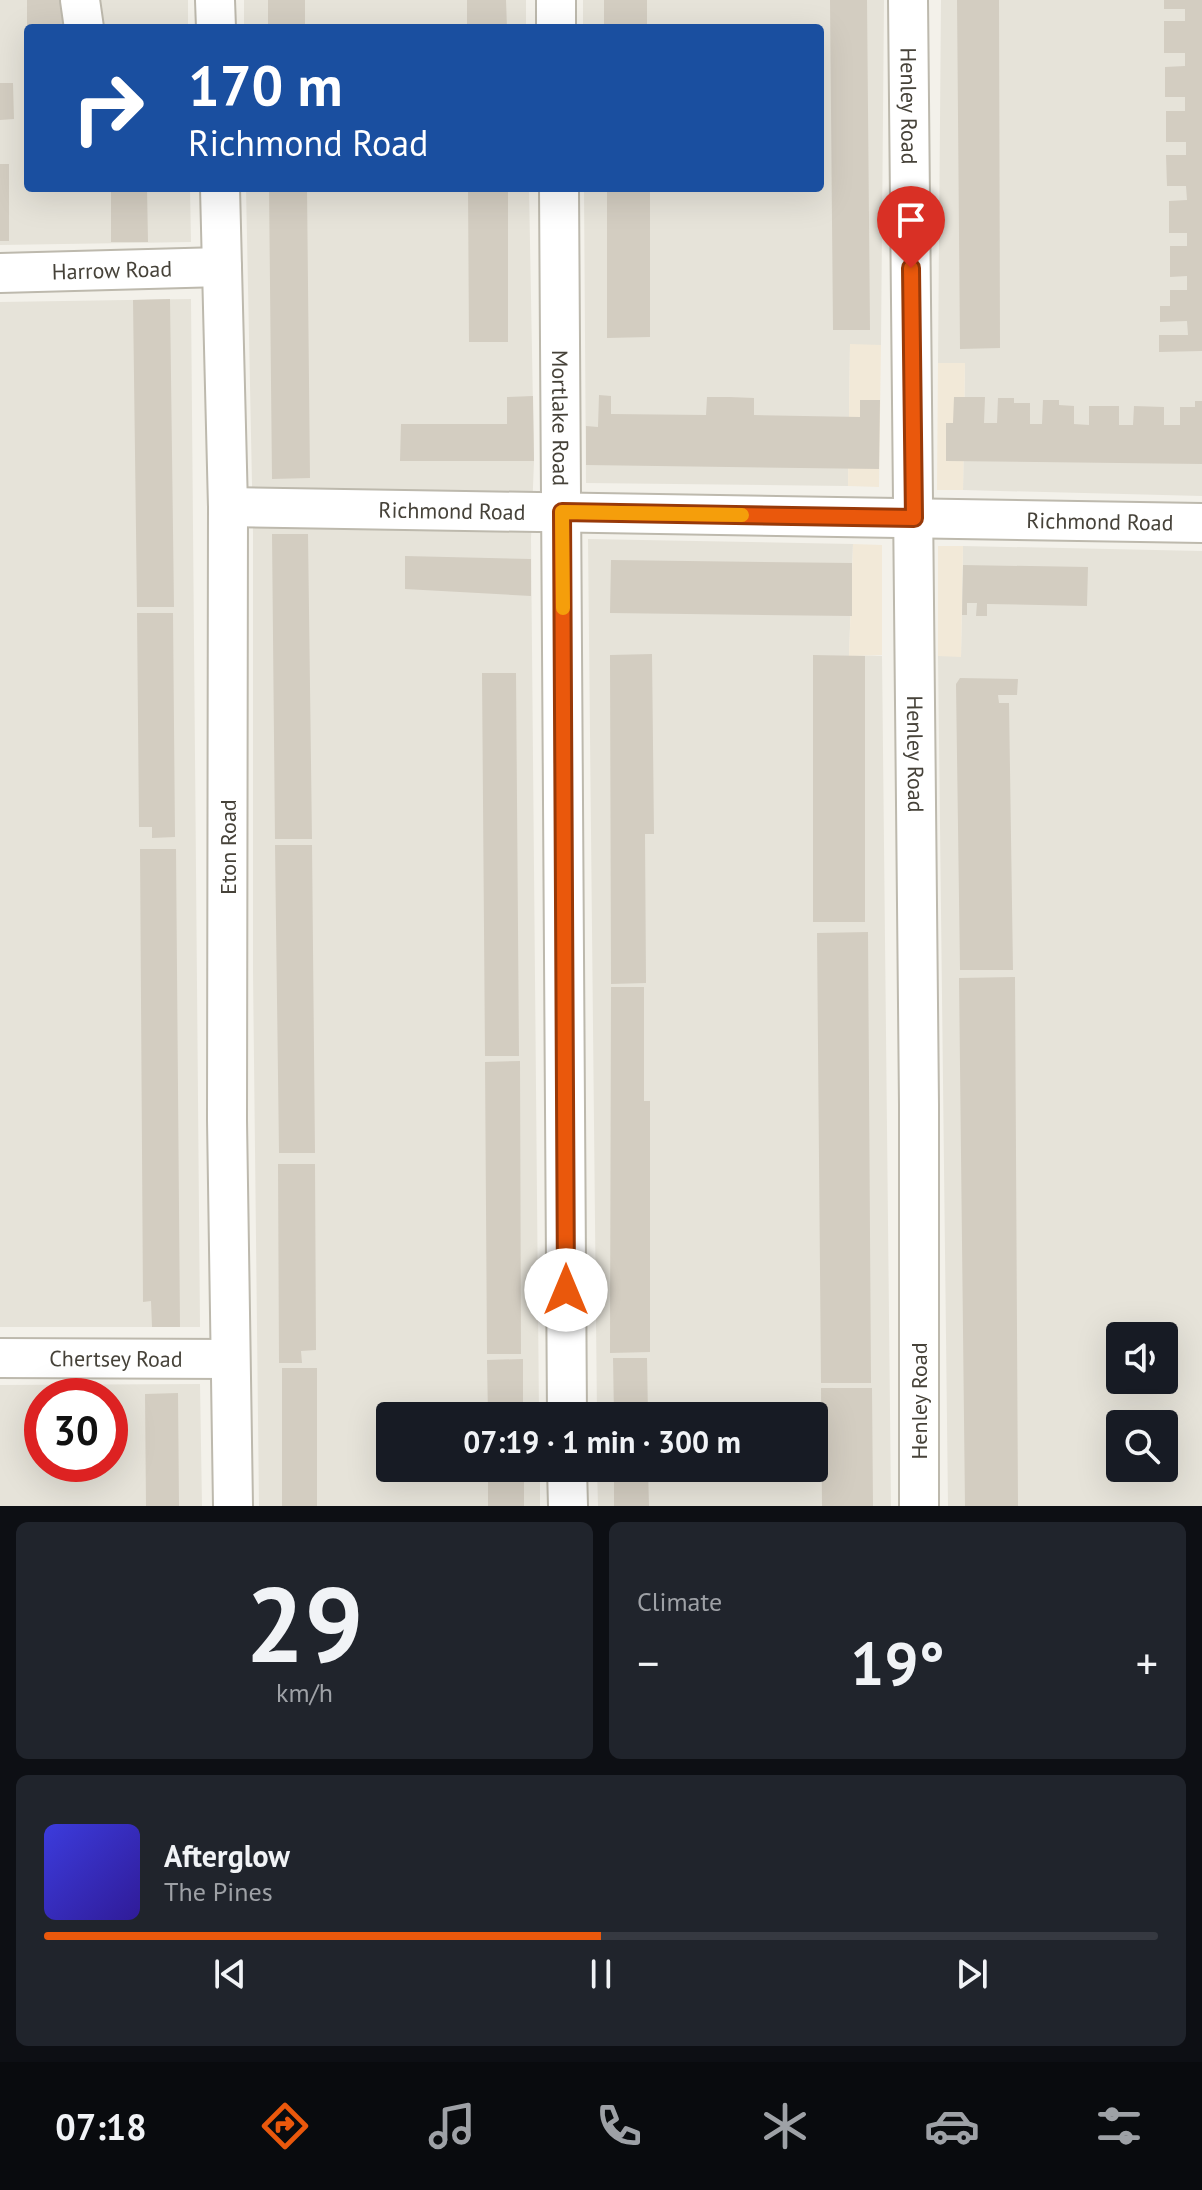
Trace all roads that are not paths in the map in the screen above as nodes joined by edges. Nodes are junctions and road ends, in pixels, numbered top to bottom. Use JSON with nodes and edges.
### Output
{"nodes":[{"id":1,"x":80,"y":0,"type":"edge"},
{"id":2,"x":215,"y":0,"type":"edge"},
{"id":3,"x":556,"y":0,"type":"edge"},
{"id":4,"x":908,"y":0,"type":"edge"},
{"id":5,"x":83,"y":24,"type":"edge"},
{"id":6,"x":216,"y":24,"type":"edge"},
{"id":7,"x":556,"y":24,"type":"edge"},
{"id":8,"x":220,"y":192,"type":"edge"},
{"id":9,"x":559,"y":192,"type":"edge"},
{"id":10,"x":222,"y":267,"type":"junction"},
{"id":11,"x":0,"y":273,"type":"edge"},
{"id":12,"x":228,"y":507,"type":"junction"},
{"id":13,"x":562,"y":512,"type":"junction"},
{"id":14,"x":914,"y":518,"type":"junction"},
{"id":15,"x":1202,"y":523,"type":"edge"},
{"id":16,"x":0,"y":1358,"type":"edge"},
{"id":17,"x":230,"y":1359,"type":"junction"},
{"id":18,"x":567,"y":1402,"type":"edge"},
{"id":19,"x":567,"y":1482,"type":"edge"},
{"id":20,"x":233,"y":1506,"type":"edge"},
{"id":21,"x":568,"y":1506,"type":"edge"},
{"id":22,"x":919,"y":1506,"type":"edge"}],
"edges":[{"from":1,"to":5,"type":"street"},
{"from":2,"to":6,"type":"street"},
{"from":3,"to":7,"type":"street"},
{"from":4,"to":14,"type":"street","name":"Henley Road"},
{"from":8,"to":10,"type":"street","name":"Eton Road"},
{"from":9,"to":13,"type":"street","name":"Mortlake Road"},
{"from":10,"to":11,"type":"street","name":"Harrow Road"},
{"from":10,"to":12,"type":"street","name":"Eton Road"},
{"from":12,"to":13,"type":"street","name":"Richmond Road"},
{"from":12,"to":17,"type":"street","name":"Eton Road"},
{"from":13,"to":14,"type":"street","name":"Richmond Road"},
{"from":13,"to":18,"type":"street","name":"Mortlake Road"},
{"from":14,"to":15,"type":"street","name":"Richmond Road"},
{"from":14,"to":22,"type":"street","name":"Henley Road"},
{"from":16,"to":17,"type":"street","name":"Chertsey Road"},
{"from":17,"to":20,"type":"street","name":"Eton Road"},
{"from":19,"to":21,"type":"street"}]}
